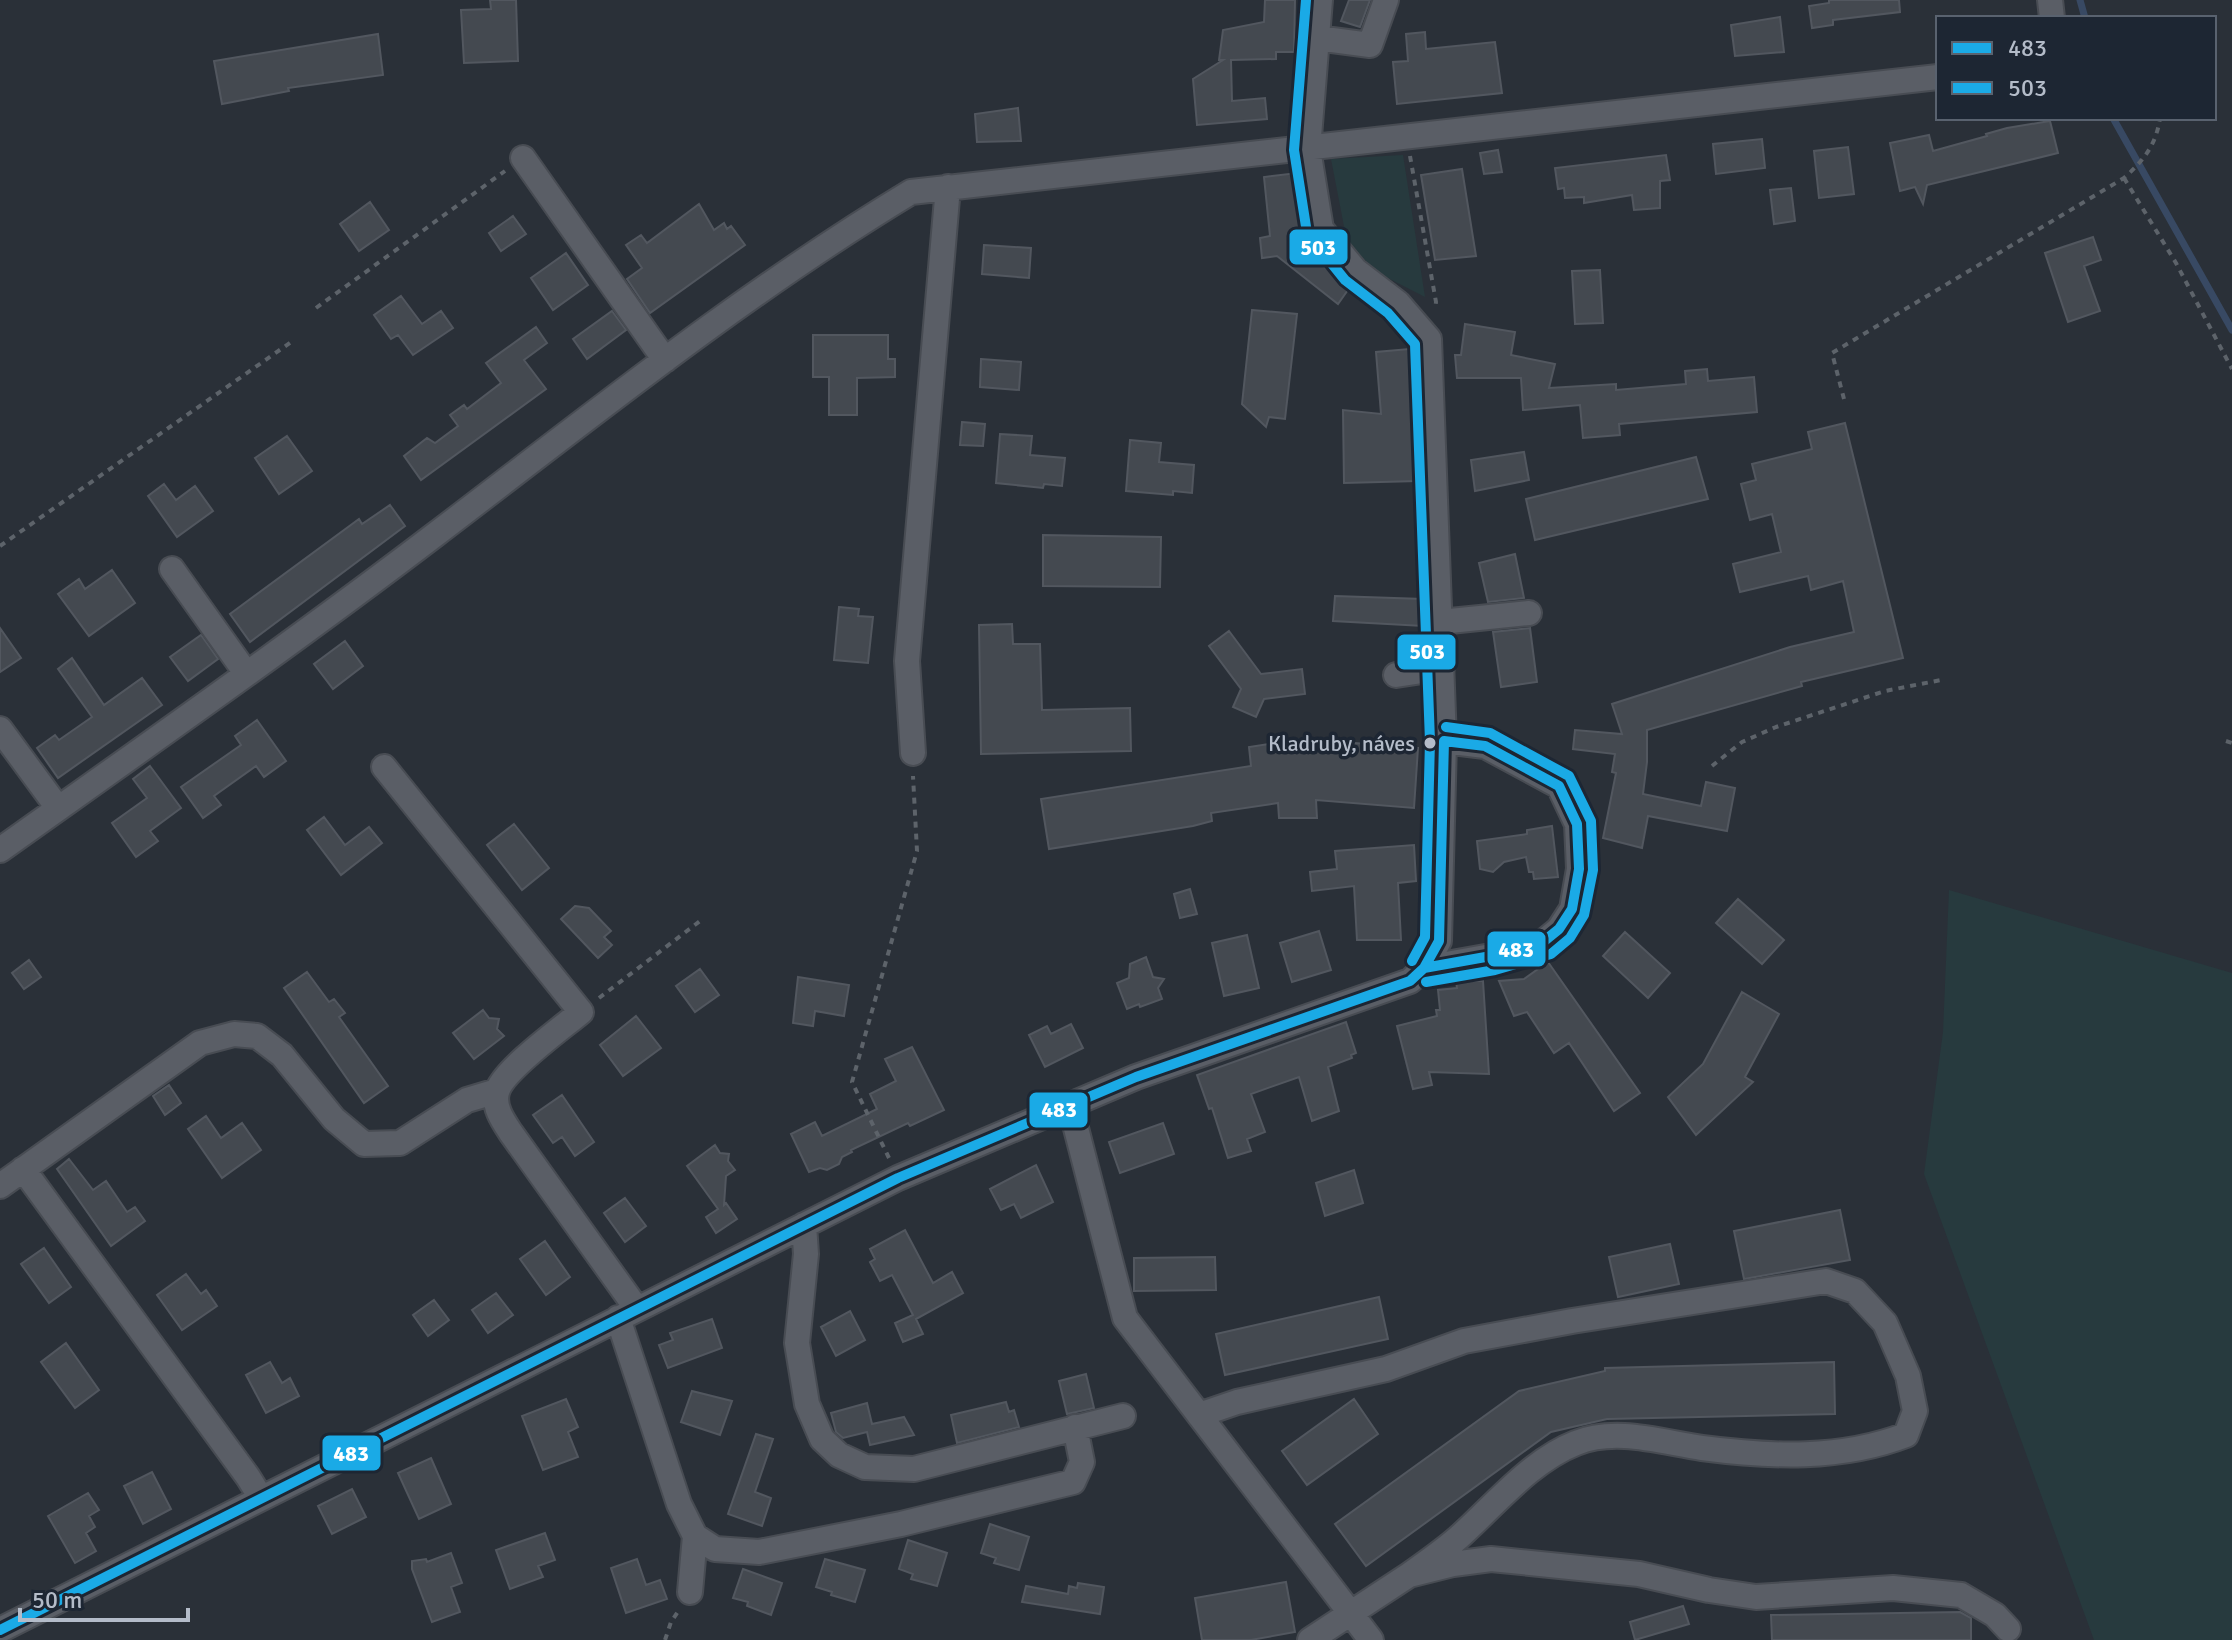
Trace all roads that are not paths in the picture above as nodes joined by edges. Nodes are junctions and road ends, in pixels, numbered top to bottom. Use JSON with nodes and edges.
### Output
{"nodes":[{"id":1,"x":1320,"y":0,"type":"edge"},
{"id":2,"x":1386,"y":0,"type":"edge"},
{"id":3,"x":1317,"y":38,"type":"junction"},
{"id":4,"x":1936,"y":77,"type":"edge"},
{"id":5,"x":1308,"y":149,"type":"junction"},
{"id":6,"x":523,"y":158,"type":"road end"},
{"id":7,"x":948,"y":187,"type":"junction"},
{"id":8,"x":665,"y":360,"type":"junction"},
{"id":9,"x":172,"y":569,"type":"dead end"},
{"id":10,"x":1529,"y":613,"type":"dead end"},
{"id":11,"x":1440,"y":622,"type":"junction"},
{"id":12,"x":1442,"y":668,"type":"junction"},
{"id":13,"x":246,"y":673,"type":"junction"},
{"id":14,"x":1396,"y":675,"type":"dead end"},
{"id":15,"x":0,"y":729,"type":"edge"},
{"id":16,"x":1444,"y":741,"type":"junction"},
{"id":17,"x":913,"y":753,"type":"road end"},
{"id":18,"x":384,"y":767,"type":"dead end"},
{"id":19,"x":58,"y":808,"type":"junction"},
{"id":20,"x":0,"y":850,"type":"edge"},
{"id":21,"x":1424,"y":968,"type":"junction"},
{"id":22,"x":497,"y":1091,"type":"junction"},
{"id":23,"x":1070,"y":1105,"type":"junction"},
{"id":24,"x":23,"y":1169,"type":"junction"},
{"id":25,"x":0,"y":1186,"type":"edge"},
{"id":26,"x":804,"y":1225,"type":"junction"},
{"id":27,"x":627,"y":1313,"type":"junction"},
{"id":28,"x":1199,"y":1415,"type":"junction"},
{"id":29,"x":1123,"y":1416,"type":"dead end"},
{"id":30,"x":1075,"y":1427,"type":"junction"},
{"id":31,"x":261,"y":1498,"type":"junction"},
{"id":32,"x":695,"y":1536,"type":"junction"},
{"id":33,"x":1409,"y":1575,"type":"junction"},
{"id":34,"x":690,"y":1592,"type":"road end"},
{"id":35,"x":1350,"y":1613,"type":"junction"},
{"id":36,"x":2008,"y":1629,"type":"dead end"},
{"id":37,"x":0,"y":1630,"type":"edge"},
{"id":38,"x":1310,"y":1640,"type":"edge"},
{"id":39,"x":1371,"y":1640,"type":"edge"}],
"edges":[{"from":1,"to":3,"type":"street"},
{"from":2,"to":3,"type":"street"},
{"from":3,"to":5,"type":"street"},
{"from":4,"to":5,"type":"street"},
{"from":5,"to":7,"type":"street"},
{"from":5,"to":11,"type":"street"},
{"from":6,"to":8,"type":"street"},
{"from":7,"to":8,"type":"street"},
{"from":7,"to":17,"type":"street"},
{"from":8,"to":13,"type":"street"},
{"from":9,"to":13,"type":"street"},
{"from":10,"to":11,"type":"street"},
{"from":11,"to":12,"type":"street"},
{"from":12,"to":14,"type":"street"},
{"from":12,"to":16,"type":"street"},
{"from":13,"to":19,"type":"street"},
{"from":15,"to":19,"type":"street"},
{"from":16,"to":21,"type":"street"},
{"from":16,"to":21,"type":"street"},
{"from":18,"to":22,"type":"street"},
{"from":19,"to":20,"type":"street"},
{"from":21,"to":23,"type":"street"},
{"from":22,"to":24,"type":"street"},
{"from":22,"to":27,"type":"street"},
{"from":23,"to":26,"type":"street"},
{"from":23,"to":28,"type":"street"},
{"from":24,"to":25,"type":"street"},
{"from":24,"to":31,"type":"street"},
{"from":26,"to":27,"type":"street"},
{"from":26,"to":30,"type":"street"},
{"from":27,"to":31,"type":"street"},
{"from":27,"to":32,"type":"street"},
{"from":28,"to":33,"type":"street"},
{"from":28,"to":35,"type":"street"},
{"from":29,"to":30,"type":"street"},
{"from":30,"to":32,"type":"street"},
{"from":31,"to":37,"type":"street"},
{"from":32,"to":34,"type":"street"},
{"from":33,"to":35,"type":"street"},
{"from":33,"to":36,"type":"street"},
{"from":35,"to":38,"type":"street"},
{"from":35,"to":39,"type":"street"}]}
